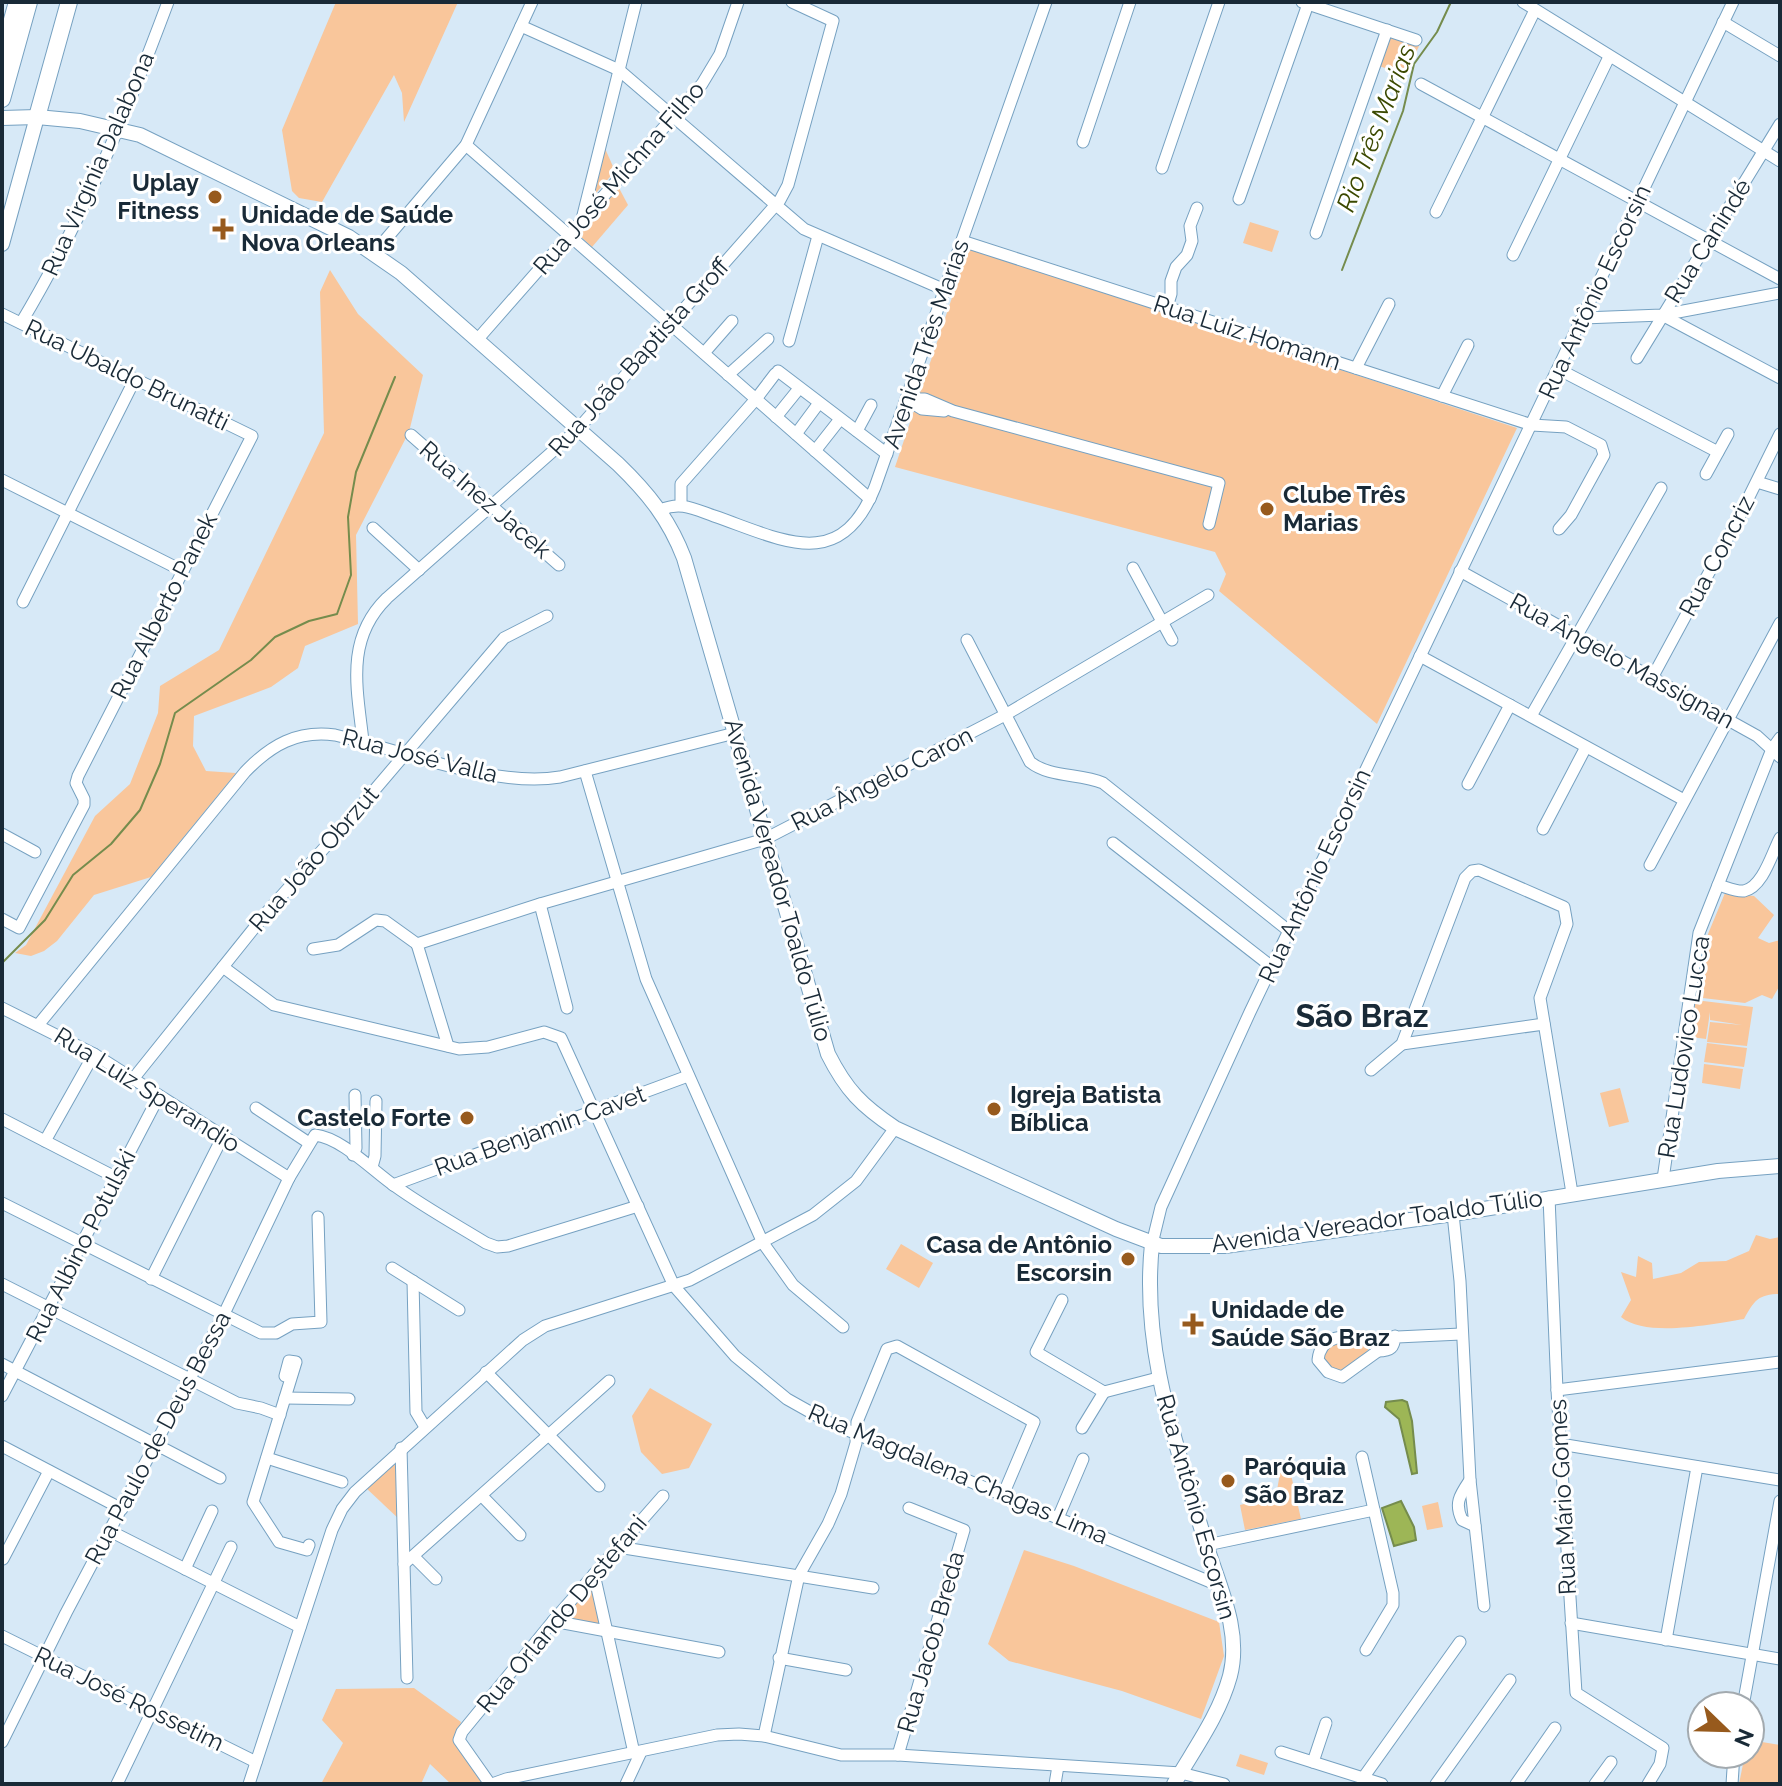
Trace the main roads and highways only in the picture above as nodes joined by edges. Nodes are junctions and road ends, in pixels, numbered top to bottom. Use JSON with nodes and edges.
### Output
{"nodes":[{"id":1,"x":17,"y":2,"type":"edge"},
{"id":2,"x":29,"y":2,"type":"edge"},
{"id":3,"x":69,"y":2,"type":"edge"},
{"id":4,"x":2,"y":55,"type":"edge"},
{"id":5,"x":2,"y":99,"type":"edge"},
{"id":6,"x":32,"y":117,"type":"junction"},
{"id":7,"x":2,"y":118,"type":"edge"},
{"id":8,"x":2,"y":244,"type":"edge"},
{"id":9,"x":1780,"y":1166,"type":"edge"},
{"id":10,"x":1152,"y":1244,"type":"junction"},
{"id":11,"x":1177,"y":1778,"type":"edge"}],
"edges":[{"from":1,"to":4,"type":"highway"},
{"from":2,"to":5,"type":"highway"},
{"from":3,"to":6,"type":"highway"},
{"from":6,"to":7,"type":"main road","name":"Avenida Vereador Toaldo Túlio"},
{"from":6,"to":8,"type":"main road"},
{"from":6,"to":10,"type":"main road","name":"Avenida Vereador Toaldo Túlio"},
{"from":9,"to":10,"type":"main road","name":"Avenida Vereador Toaldo Túlio"},
{"from":10,"to":11,"type":"main road","name":"Rua Antônio Escorsin"}]}
